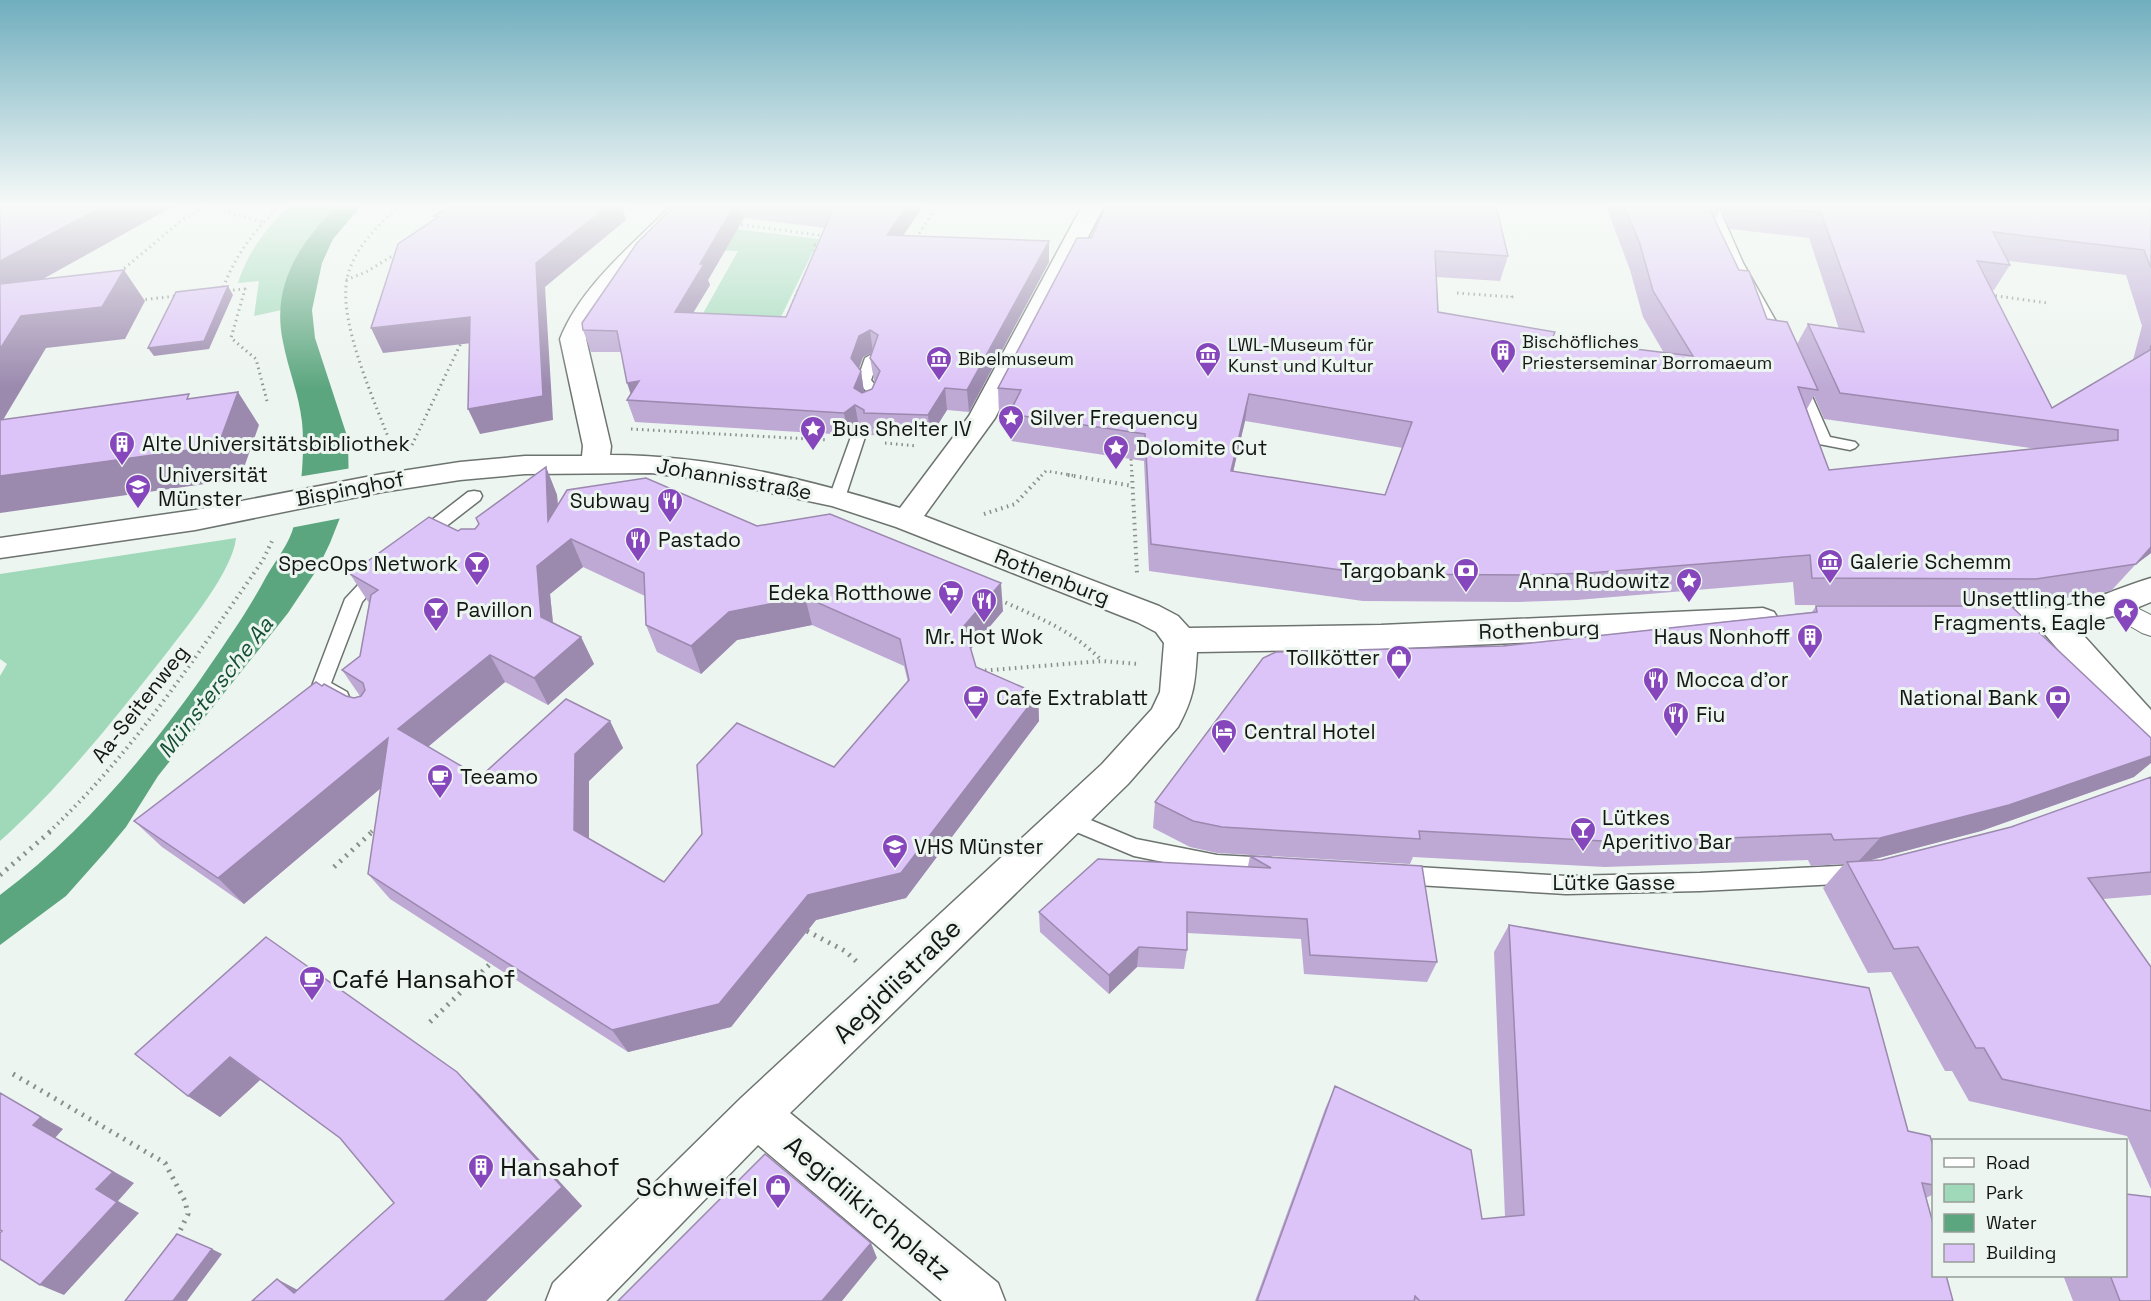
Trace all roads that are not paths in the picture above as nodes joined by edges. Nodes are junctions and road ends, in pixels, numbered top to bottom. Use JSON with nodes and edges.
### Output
{"nodes":[{"id":1,"x":626,"y":267,"type":"edge"},
{"id":2,"x":1061,"y":267,"type":"edge"},
{"id":3,"x":1739,"y":267,"type":"edge"},
{"id":4,"x":1784,"y":350,"type":"edge"},
{"id":5,"x":872,"y":358,"type":"edge"},
{"id":6,"x":1793,"y":369,"type":"edge"},
{"id":7,"x":867,"y":409,"type":"edge"},
{"id":8,"x":859,"y":434,"type":"edge"},
{"id":9,"x":1850,"y":445,"type":"dead end"},
{"id":10,"x":596,"y":464,"type":"junction"},
{"id":11,"x":474,"y":496,"type":"dead end"},
{"id":12,"x":837,"y":498,"type":"junction"},
{"id":13,"x":906,"y":520,"type":"junction"},
{"id":14,"x":453,"y":537,"type":"edge"},
{"id":15,"x":0,"y":548,"type":"edge"},
{"id":16,"x":985,"y":551,"type":"joint"},
{"id":17,"x":387,"y":565,"type":"edge"},
{"id":18,"x":2151,"y":590,"type":"edge"},
{"id":19,"x":2113,"y":605,"type":"junction"},
{"id":20,"x":1788,"y":619,"type":"edge"},
{"id":21,"x":1949,"y":620,"type":"edge"},
{"id":22,"x":2050,"y":620,"type":"junction"},
{"id":23,"x":2151,"y":627,"type":"edge"},
{"id":24,"x":1181,"y":640,"type":"junction"},
{"id":25,"x":356,"y":706,"type":"edge"},
{"id":26,"x":2151,"y":734,"type":"edge"},
{"id":27,"x":1069,"y":820,"type":"junction"},
{"id":28,"x":1287,"y":868,"type":"edge"},
{"id":29,"x":1879,"y":869,"type":"edge"},
{"id":30,"x":1381,"y":874,"type":"edge"},
{"id":31,"x":757,"y":1114,"type":"junction"},
{"id":32,"x":571,"y":1301,"type":"edge"},
{"id":33,"x":980,"y":1301,"type":"edge"}],
"edges":[{"from":1,"to":10,"type":"street"},
{"from":2,"to":13,"type":"street"},
{"from":3,"to":4,"type":"lane"},
{"from":5,"to":7,"type":"lane"},
{"from":6,"to":9,"type":"lane"},
{"from":8,"to":12,"type":"lane"},
{"from":10,"to":12,"type":"street","name":"Johannisstraße"},
{"from":10,"to":15,"type":"street","name":"Bispinghof"},
{"from":11,"to":14,"type":"lane"},
{"from":12,"to":13,"type":"street","name":"Johannisstraße"},
{"from":13,"to":16,"type":"street","name":"Johannisstraße"},
{"from":16,"to":24,"type":"street","name":"Rothenburg"},
{"from":17,"to":25,"type":"lane"},
{"from":18,"to":19,"type":"street"},
{"from":19,"to":22,"type":"street"},
{"from":19,"to":23,"type":"street"},
{"from":20,"to":24,"type":"street","name":"Rothenburg"},
{"from":21,"to":22,"type":"street"},
{"from":22,"to":26,"type":"street"},
{"from":24,"to":27,"type":"street","name":"Aegidiistraße"},
{"from":27,"to":28,"type":"lane"},
{"from":27,"to":31,"type":"street","name":"Aegidiistraße"},
{"from":29,"to":30,"type":"lane","name":"Lütke Gasse"},
{"from":31,"to":32,"type":"street","name":"Aegidiistraße"},
{"from":31,"to":33,"type":"street","name":"Aegidiikirchplatz"}]}
